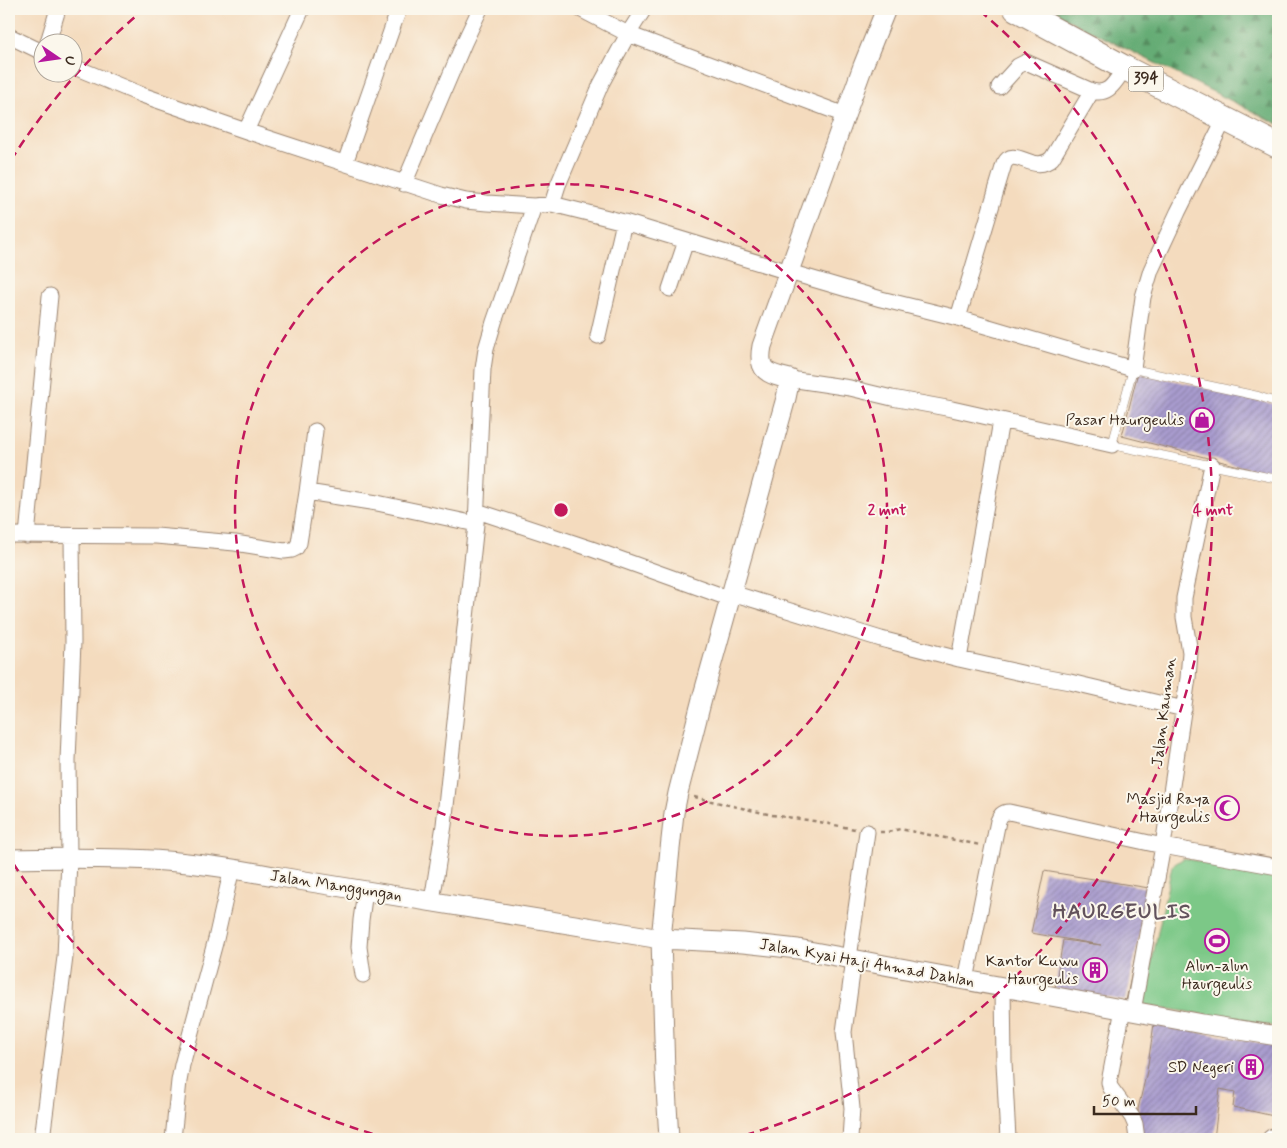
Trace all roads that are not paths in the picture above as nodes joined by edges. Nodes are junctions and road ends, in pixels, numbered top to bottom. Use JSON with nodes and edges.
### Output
{"nodes":[{"id":1,"x":58,"y":9,"type":"edge"},
{"id":2,"x":302,"y":9,"type":"edge"},
{"id":3,"x":396,"y":9,"type":"edge"},
{"id":4,"x":480,"y":9,"type":"edge"},
{"id":5,"x":580,"y":9,"type":"edge"},
{"id":6,"x":644,"y":9,"type":"edge"},
{"id":7,"x":886,"y":9,"type":"edge"},
{"id":8,"x":1016,"y":9,"type":"edge"},
{"id":9,"x":51,"y":32,"type":"edge"},
{"id":10,"x":628,"y":34,"type":"junction"},
{"id":11,"x":9,"y":36,"type":"edge"},
{"id":12,"x":32,"y":47,"type":"edge"},
{"id":13,"x":1125,"y":68,"type":"junction"},
{"id":14,"x":82,"y":70,"type":"edge"},
{"id":15,"x":999,"y":87,"type":"dead end"},
{"id":16,"x":1092,"y":91,"type":"junction"},
{"id":17,"x":845,"y":115,"type":"junction"},
{"id":18,"x":1224,"y":120,"type":"junction"},
{"id":19,"x":246,"y":131,"type":"junction"},
{"id":20,"x":1278,"y":146,"type":"edge"},
{"id":21,"x":345,"y":163,"type":"junction"},
{"id":22,"x":404,"y":184,"type":"junction"},
{"id":23,"x":552,"y":204,"type":"junction"},
{"id":24,"x":534,"y":206,"type":"junction"},
{"id":25,"x":624,"y":222,"type":"junction"},
{"id":26,"x":686,"y":241,"type":"junction"},
{"id":27,"x":789,"y":272,"type":"junction"},
{"id":28,"x":670,"y":289,"type":"dead end"},
{"id":29,"x":50,"y":296,"type":"dead end"},
{"id":30,"x":958,"y":318,"type":"junction"},
{"id":31,"x":598,"y":336,"type":"dead end"},
{"id":32,"x":1133,"y":369,"type":"junction"},
{"id":33,"x":790,"y":379,"type":"junction"},
{"id":34,"x":1278,"y":403,"type":"edge"},
{"id":35,"x":1001,"y":421,"type":"junction"},
{"id":36,"x":315,"y":431,"type":"dead end"},
{"id":37,"x":1112,"y":445,"type":"junction"},
{"id":38,"x":1212,"y":465,"type":"junction"},
{"id":39,"x":1278,"y":479,"type":"edge"},
{"id":40,"x":307,"y":492,"type":"junction"},
{"id":41,"x":476,"y":518,"type":"junction"},
{"id":42,"x":9,"y":535,"type":"edge"},
{"id":43,"x":27,"y":536,"type":"junction"},
{"id":44,"x":72,"y":536,"type":"junction"},
{"id":45,"x":732,"y":596,"type":"junction"},
{"id":46,"x":959,"y":659,"type":"junction"},
{"id":47,"x":1184,"y":709,"type":"junction"},
{"id":48,"x":867,"y":832,"type":"road end"},
{"id":49,"x":1163,"y":846,"type":"junction"},
{"id":50,"x":9,"y":858,"type":"edge"},
{"id":51,"x":69,"y":859,"type":"junction"},
{"id":52,"x":1278,"y":867,"type":"edge"},
{"id":53,"x":232,"y":868,"type":"junction"},
{"id":54,"x":365,"y":890,"type":"junction"},
{"id":55,"x":432,"y":901,"type":"junction"},
{"id":56,"x":661,"y":939,"type":"junction"},
{"id":57,"x":851,"y":958,"type":"junction"},
{"id":58,"x":363,"y":975,"type":"dead end"},
{"id":59,"x":966,"y":980,"type":"junction"},
{"id":60,"x":1003,"y":987,"type":"junction"},
{"id":61,"x":1128,"y":1010,"type":"junction"},
{"id":62,"x":1278,"y":1036,"type":"edge"},
{"id":63,"x":1278,"y":1136,"type":"edge"},
{"id":64,"x":42,"y":1139,"type":"edge"},
{"id":65,"x":173,"y":1139,"type":"edge"},
{"id":66,"x":669,"y":1139,"type":"edge"},
{"id":67,"x":850,"y":1139,"type":"edge"},
{"id":68,"x":1008,"y":1139,"type":"edge"},
{"id":69,"x":1137,"y":1139,"type":"edge"},
{"id":70,"x":1272,"y":1139,"type":"edge"}],
"edges":[{"from":1,"to":9,"type":"street"},
{"from":2,"to":19,"type":"street"},
{"from":3,"to":21,"type":"street"},
{"from":4,"to":22,"type":"street"},
{"from":5,"to":10,"type":"street"},
{"from":6,"to":10,"type":"street"},
{"from":7,"to":17,"type":"street"},
{"from":8,"to":13,"type":"main road","number":"394"},
{"from":10,"to":17,"type":"street"},
{"from":10,"to":23,"type":"street"},
{"from":11,"to":12,"type":"street"},
{"from":13,"to":16,"type":"street"},
{"from":13,"to":18,"type":"main road","number":"394"},
{"from":14,"to":19,"type":"street"},
{"from":15,"to":16,"type":"street"},
{"from":16,"to":30,"type":"street"},
{"from":17,"to":27,"type":"street"},
{"from":18,"to":20,"type":"main road","number":"394"},
{"from":18,"to":32,"type":"street"},
{"from":19,"to":21,"type":"street"},
{"from":21,"to":22,"type":"street"},
{"from":22,"to":24,"type":"street"},
{"from":23,"to":24,"type":"street"},
{"from":23,"to":25,"type":"street"},
{"from":24,"to":41,"type":"street"},
{"from":25,"to":26,"type":"street"},
{"from":25,"to":31,"type":"street"},
{"from":26,"to":27,"type":"street"},
{"from":26,"to":28,"type":"street"},
{"from":27,"to":30,"type":"street"},
{"from":27,"to":33,"type":"street"},
{"from":29,"to":43,"type":"street"},
{"from":30,"to":32,"type":"street"},
{"from":32,"to":34,"type":"lane"},
{"from":32,"to":37,"type":"lane"},
{"from":33,"to":35,"type":"street"},
{"from":33,"to":45,"type":"street"},
{"from":35,"to":37,"type":"street"},
{"from":35,"to":46,"type":"street"},
{"from":36,"to":40,"type":"street"},
{"from":37,"to":38,"type":"lane"},
{"from":38,"to":39,"type":"lane"},
{"from":38,"to":47,"type":"street","name":"Jalan Kauman"},
{"from":40,"to":41,"type":"street"},
{"from":40,"to":44,"type":"street"},
{"from":41,"to":45,"type":"street"},
{"from":41,"to":55,"type":"street"},
{"from":42,"to":43,"type":"street"},
{"from":43,"to":44,"type":"street"},
{"from":44,"to":51,"type":"street"},
{"from":45,"to":46,"type":"street"},
{"from":45,"to":56,"type":"street"},
{"from":46,"to":47,"type":"street"},
{"from":47,"to":49,"type":"street","name":"Jalan Kauman"},
{"from":48,"to":57,"type":"street"},
{"from":49,"to":52,"type":"street"},
{"from":49,"to":59,"type":"street"},
{"from":49,"to":61,"type":"street","name":"Jalan Kauman"},
{"from":50,"to":51,"type":"street","name":"Jalan Manggungan"},
{"from":51,"to":53,"type":"street","name":"Jalan Manggungan"},
{"from":51,"to":64,"type":"street"},
{"from":53,"to":54,"type":"street","name":"Jalan Manggungan"},
{"from":53,"to":65,"type":"street"},
{"from":54,"to":55,"type":"street","name":"Jalan Manggungan"},
{"from":54,"to":58,"type":"street"},
{"from":55,"to":56,"type":"street","name":"Jalan Manggungan"},
{"from":56,"to":57,"type":"street","name":"Jalan Kyai Haji Ahmad Dahlan"},
{"from":56,"to":66,"type":"street"},
{"from":57,"to":59,"type":"street","name":"Jalan Kyai Haji Ahmad Dahlan"},
{"from":57,"to":67,"type":"street"},
{"from":59,"to":60,"type":"street","name":"Jalan Kyai Haji Ahmad Dahlan"},
{"from":60,"to":61,"type":"street","name":"Jalan Kyai Haji Ahmad Dahlan"},
{"from":60,"to":68,"type":"street"},
{"from":61,"to":62,"type":"street","name":"Jalan Kyai Haji Ahmad Dahlan"},
{"from":61,"to":69,"type":"street","name":"Jalan Kauman"},
{"from":63,"to":70,"type":"street"}]}
